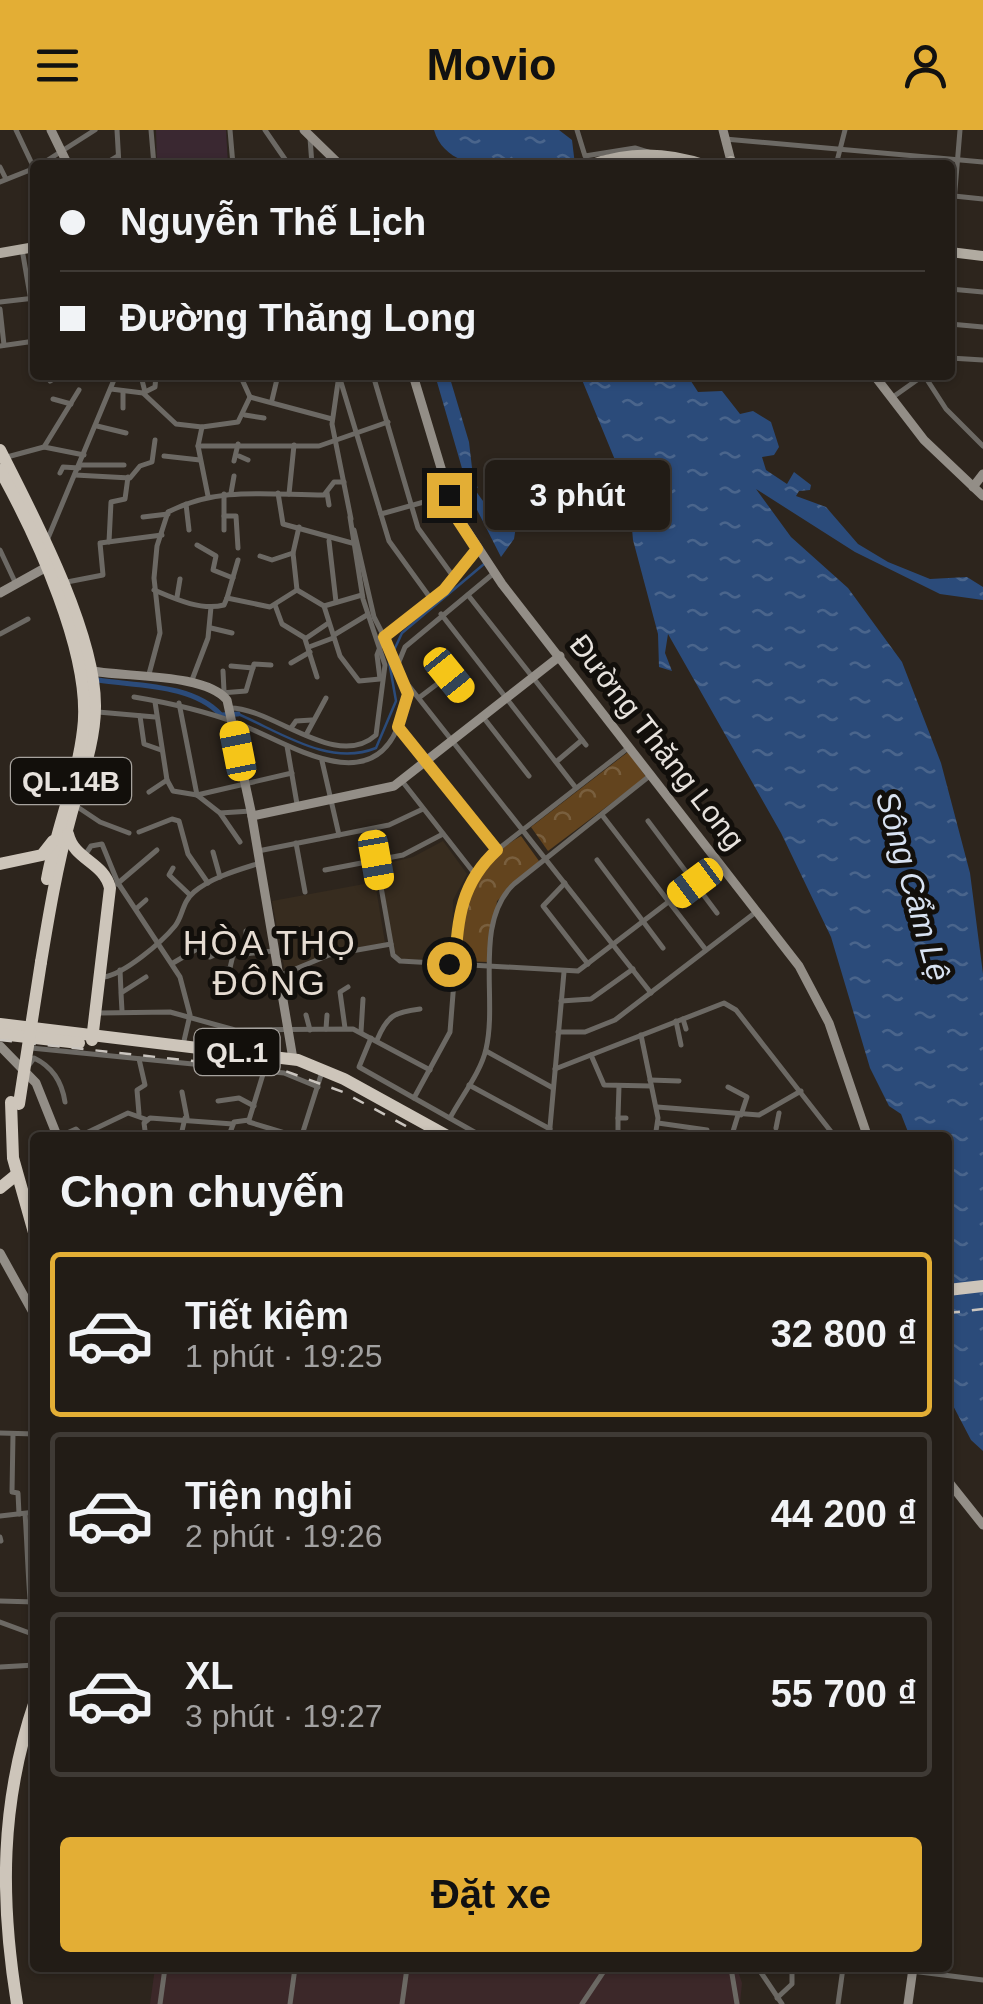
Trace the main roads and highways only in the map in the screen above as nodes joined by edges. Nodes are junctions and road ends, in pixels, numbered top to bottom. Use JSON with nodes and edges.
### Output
{"nodes":[{"id":1,"x":652,"y":156,"type":"junction"},
{"id":2,"x":622,"y":160,"type":"edge"},
{"id":3,"x":669,"y":160,"type":"edge"},
{"id":4,"x":676,"y":160,"type":"edge"},
{"id":5,"x":30,"y":247,"type":"edge"},
{"id":6,"x":955,"y":252,"type":"edge"},
{"id":7,"x":0,"y":253,"type":"edge"},
{"id":8,"x":983,"y":256,"type":"edge"},
{"id":9,"x":2,"y":459,"type":"edge"},
{"id":10,"x":50,"y":565,"type":"junction"},
{"id":11,"x":86,"y":670,"type":"junction"},
{"id":12,"x":69,"y":821,"type":"junction"},
{"id":13,"x":56,"y":834,"type":"junction"},
{"id":14,"x":15,"y":858,"type":"junction"},
{"id":15,"x":89,"y":861,"type":"junction"},
{"id":16,"x":0,"y":864,"type":"edge"},
{"id":17,"x":50,"y":886,"type":"junction"},
{"id":18,"x":98,"y":1012,"type":"junction"},
{"id":19,"x":2,"y":1025,"type":"edge"},
{"id":20,"x":68,"y":1034,"type":"junction"},
{"id":21,"x":120,"y":1040,"type":"junction"},
{"id":22,"x":94,"y":1041,"type":"junction"},
{"id":23,"x":15,"y":1103,"type":"junction"},
{"id":24,"x":426,"y":1132,"type":"edge"},
{"id":25,"x":441,"y":1132,"type":"edge"},
{"id":26,"x":16,"y":1175,"type":"junction"},
{"id":27,"x":0,"y":1188,"type":"edge"},
{"id":28,"x":30,"y":1194,"type":"edge"},
{"id":29,"x":30,"y":1220,"type":"edge"},
{"id":30,"x":983,"y":1283,"type":"edge"},
{"id":31,"x":952,"y":1286,"type":"edge"},
{"id":32,"x":30,"y":1726,"type":"edge"},
{"id":33,"x":30,"y":1744,"type":"edge"},
{"id":34,"x":15,"y":1800,"type":"junction"},
{"id":35,"x":21,"y":2004,"type":"edge"}],
"edges":[{"from":1,"to":2,"type":"main road"},
{"from":1,"to":3,"type":"main road"},
{"from":1,"to":4,"type":"main road"},
{"from":5,"to":7,"type":"main road"},
{"from":6,"to":8,"type":"main road"},
{"from":9,"to":10,"type":"highway","number":"QL.14B"},
{"from":9,"to":10,"type":"highway","number":"QL.14B"},
{"from":10,"to":11,"type":"highway","number":"QL.14B"},
{"from":10,"to":11,"type":"highway","number":"QL.14B"},
{"from":11,"to":12,"type":"highway","number":"QL.14B"},
{"from":11,"to":13,"type":"highway","number":"QL.14B"},
{"from":12,"to":15,"type":"highway"},
{"from":12,"to":17,"type":"highway","number":"QL.14B"},
{"from":13,"to":14,"type":"highway"},
{"from":13,"to":17,"type":"highway","number":"QL.14B"},
{"from":14,"to":16,"type":"highway"},
{"from":14,"to":17,"type":"highway"},
{"from":15,"to":17,"type":"highway"},
{"from":15,"to":18,"type":"highway"},
{"from":17,"to":23,"type":"highway","number":"QL.14B"},
{"from":18,"to":20,"type":"highway"},
{"from":18,"to":21,"type":"highway"},
{"from":18,"to":22,"type":"highway"},
{"from":19,"to":20,"type":"highway","number":"QL.1"},
{"from":19,"to":22,"type":"highway","number":"QL.1"},
{"from":20,"to":22,"type":"highway","number":"QL.1"},
{"from":21,"to":22,"type":"highway","number":"QL.1"},
{"from":21,"to":25,"type":"highway","number":"QL.1"},
{"from":22,"to":24,"type":"highway","number":"QL.1"},
{"from":23,"to":26,"type":"highway","number":"QL.14B"},
{"from":23,"to":28,"type":"highway","number":"QL.14B"},
{"from":26,"to":27,"type":"highway"},
{"from":26,"to":29,"type":"highway","number":"QL.14B"},
{"from":30,"to":31,"type":"highway"},
{"from":32,"to":34,"type":"highway"},
{"from":33,"to":34,"type":"highway"},
{"from":34,"to":35,"type":"highway"},
{"from":34,"to":35,"type":"highway"}]}
